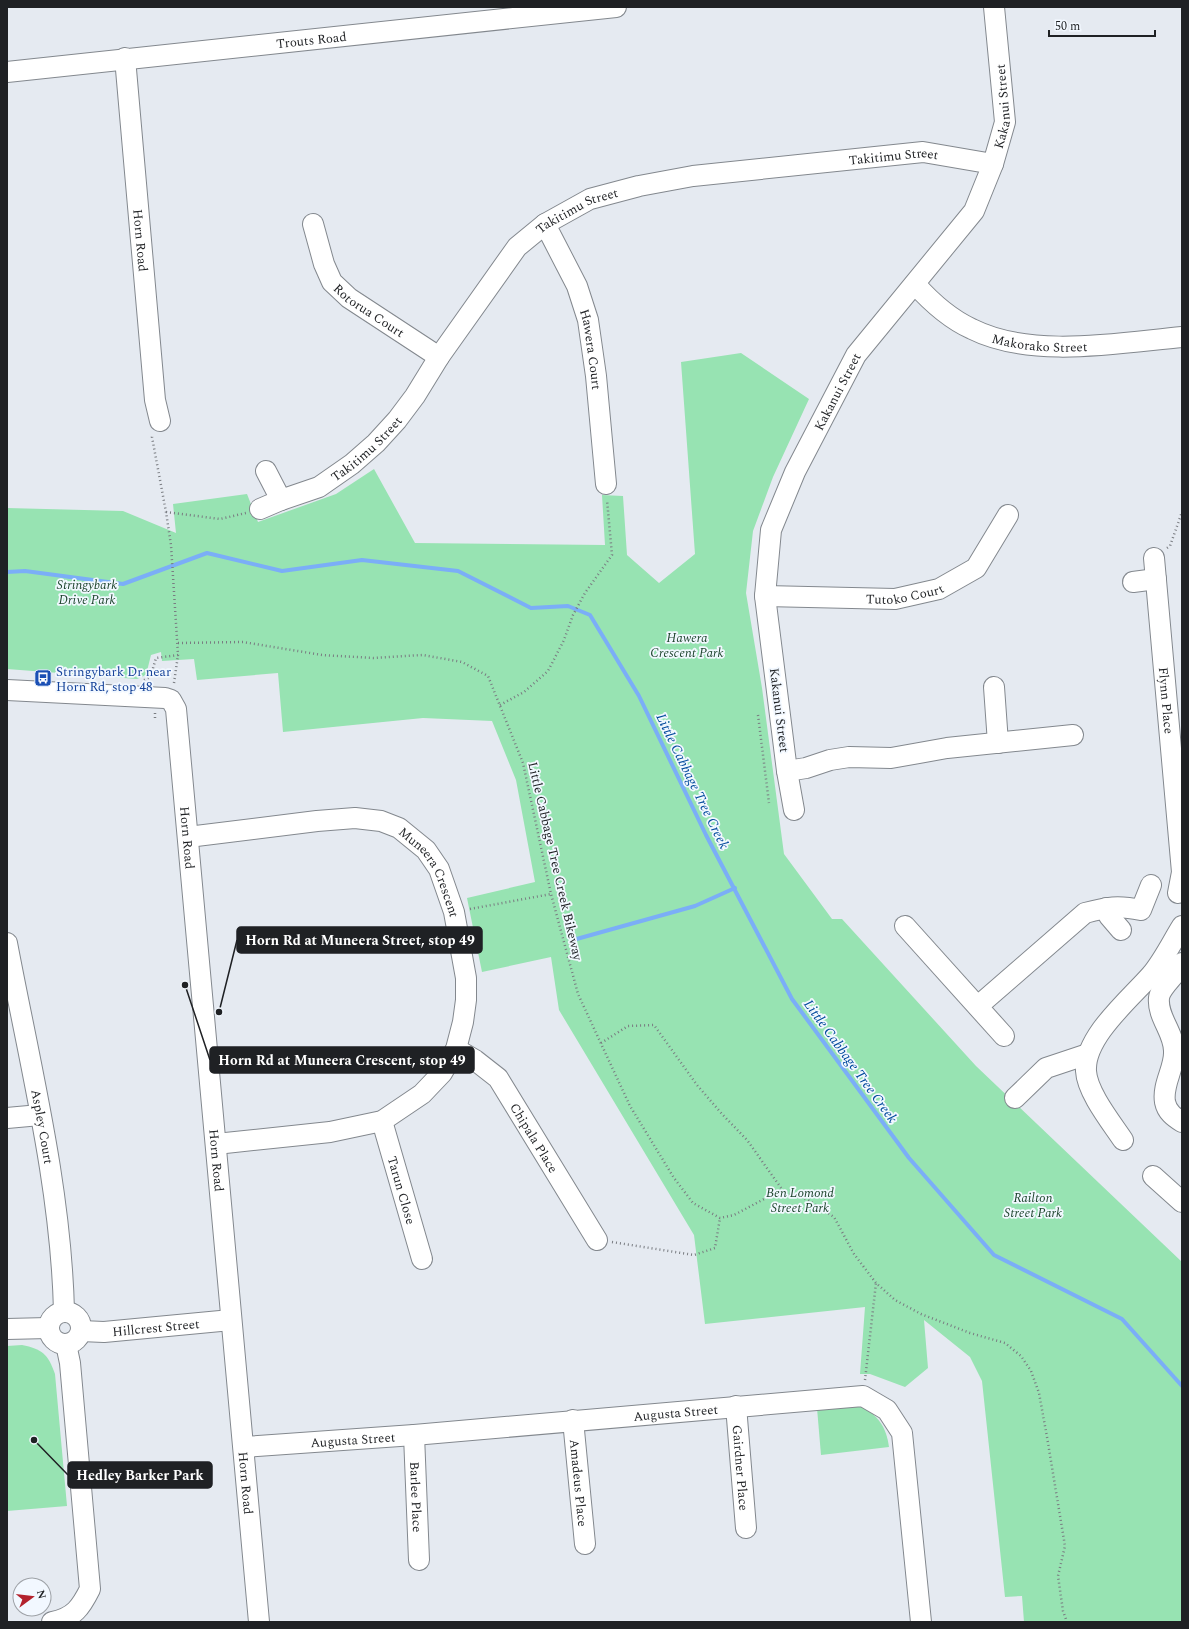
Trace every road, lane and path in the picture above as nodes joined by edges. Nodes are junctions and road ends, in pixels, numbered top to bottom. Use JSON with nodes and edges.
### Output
{"nodes":[{"id":1,"x":616,"y":7,"type":"edge"},
{"id":2,"x":994,"y":7,"type":"edge"},
{"id":3,"x":125,"y":58,"type":"junction"},
{"id":4,"x":7,"y":72,"type":"edge"},
{"id":5,"x":993,"y":164,"type":"junction"},
{"id":6,"x":313,"y":224,"type":"dead end"},
{"id":7,"x":545,"y":224,"type":"junction"},
{"id":8,"x":915,"y":284,"type":"junction"},
{"id":9,"x":1182,"y":337,"type":"edge"},
{"id":10,"x":439,"y":357,"type":"junction"},
{"id":11,"x":160,"y":421,"type":"joint"},
{"id":12,"x":266,"y":471,"type":"dead end"},
{"id":13,"x":606,"y":484,"type":"joint"},
{"id":14,"x":282,"y":500,"type":"junction"},
{"id":15,"x":260,"y":509,"type":"joint"},
{"id":16,"x":166,"y":512,"type":"junction"},
{"id":17,"x":1182,"y":512,"type":"edge"},
{"id":18,"x":1008,"y":515,"type":"dead end"},
{"id":19,"x":1154,"y":558,"type":"joint"},
{"id":20,"x":1156,"y":579,"type":"junction"},
{"id":21,"x":1133,"y":582,"type":"dead end"},
{"id":22,"x":765,"y":596,"type":"junction"},
{"id":23,"x":178,"y":643,"type":"junction"},
{"id":24,"x":178,"y":655,"type":"junction"},
{"id":25,"x":142,"y":681,"type":"dead end"},
{"id":26,"x":994,"y":687,"type":"dead end"},
{"id":27,"x":7,"y":690,"type":"edge"},
{"id":28,"x":171,"y":700,"type":"junction"},
{"id":29,"x":500,"y":706,"type":"junction"},
{"id":30,"x":758,"y":715,"type":"dead end"},
{"id":31,"x":1074,"y":735,"type":"dead end"},
{"id":32,"x":998,"y":743,"type":"junction"},
{"id":33,"x":788,"y":771,"type":"junction"},
{"id":34,"x":770,"y":803,"type":"dead end"},
{"id":35,"x":794,"y":810,"type":"dead end"},
{"id":36,"x":188,"y":837,"type":"junction"},
{"id":37,"x":551,"y":894,"type":"junction"},
{"id":38,"x":1180,"y":894,"type":"edge"},
{"id":39,"x":1106,"y":908,"type":"junction"},
{"id":40,"x":454,"y":912,"type":"junction"},
{"id":41,"x":905,"y":926,"type":"dead end"},
{"id":42,"x":1182,"y":926,"type":"edge"},
{"id":43,"x":1121,"y":930,"type":"dead end"},
{"id":44,"x":7,"y":943,"type":"edge"},
{"id":45,"x":1182,"y":963,"type":"edge"},
{"id":46,"x":978,"y":1006,"type":"junction"},
{"id":47,"x":1004,"y":1036,"type":"dead end"},
{"id":48,"x":601,"y":1043,"type":"junction"},
{"id":49,"x":456,"y":1049,"type":"junction"},
{"id":50,"x":1088,"y":1054,"type":"junction"},
{"id":51,"x":1015,"y":1098,"type":"dead end"},
{"id":52,"x":40,"y":1115,"type":"junction"},
{"id":53,"x":7,"y":1118,"type":"edge"},
{"id":54,"x":382,"y":1121,"type":"junction"},
{"id":55,"x":1182,"y":1122,"type":"edge"},
{"id":56,"x":1123,"y":1140,"type":"dead end"},
{"id":57,"x":216,"y":1144,"type":"junction"},
{"id":58,"x":1154,"y":1176,"type":"dead end"},
{"id":59,"x":784,"y":1192,"type":"junction"},
{"id":60,"x":1182,"y":1202,"type":"edge"},
{"id":61,"x":720,"y":1218,"type":"junction"},
{"id":62,"x":597,"y":1240,"type":"joint"},
{"id":63,"x":422,"y":1259,"type":"dead end"},
{"id":64,"x":876,"y":1283,"type":"junction"},
{"id":65,"x":64,"y":1311,"type":"junction"},
{"id":66,"x":231,"y":1320,"type":"junction"},
{"id":67,"x":7,"y":1328,"type":"edge"},
{"id":68,"x":48,"y":1328,"type":"junction"},
{"id":69,"x":81,"y":1331,"type":"junction"},
{"id":70,"x":66,"y":1344,"type":"junction"},
{"id":71,"x":863,"y":1396,"type":"junction"},
{"id":72,"x":736,"y":1406,"type":"junction"},
{"id":73,"x":573,"y":1420,"type":"junction"},
{"id":74,"x":414,"y":1435,"type":"junction"},
{"id":75,"x":244,"y":1447,"type":"junction"},
{"id":76,"x":746,"y":1528,"type":"dead end"},
{"id":77,"x":585,"y":1544,"type":"dead end"},
{"id":78,"x":419,"y":1560,"type":"dead end"},
{"id":79,"x":52,"y":1622,"type":"edge"},
{"id":80,"x":259,"y":1622,"type":"edge"},
{"id":81,"x":921,"y":1622,"type":"edge"},
{"id":82,"x":1067,"y":1622,"type":"edge"}],
"edges":[{"from":1,"to":3,"type":"street","name":"Trouts Road"},
{"from":2,"to":5,"type":"street","name":"Kakanui Street"},
{"from":3,"to":4,"type":"street","name":"Trouts Road"},
{"from":3,"to":11,"type":"street","name":"Horn Road"},
{"from":5,"to":7,"type":"street","name":"Takitimu Street"},
{"from":5,"to":8,"type":"street","name":"Kakanui Street"},
{"from":6,"to":10,"type":"street","name":"Rotorua Court"},
{"from":7,"to":10,"type":"street","name":"Takitimu Street"},
{"from":7,"to":13,"type":"street","name":"Hawera Court"},
{"from":8,"to":9,"type":"street","name":"Makorako Street"},
{"from":8,"to":22,"type":"street","name":"Kakanui Street"},
{"from":10,"to":14,"type":"street","name":"Takitimu Street"},
{"from":11,"to":16,"type":"path"},
{"from":12,"to":14,"type":"street"},
{"from":13,"to":29,"type":"path"},
{"from":14,"to":15,"type":"street","name":"Takitimu Street"},
{"from":15,"to":16,"type":"path"},
{"from":16,"to":23,"type":"path"},
{"from":17,"to":19,"type":"path"},
{"from":18,"to":22,"type":"street","name":"Tutoko Court"},
{"from":19,"to":20,"type":"street","name":"Flynn Place"},
{"from":20,"to":21,"type":"street"},
{"from":20,"to":38,"type":"street","name":"Flynn Place"},
{"from":22,"to":33,"type":"street","name":"Kakanui Street"},
{"from":23,"to":24,"type":"path"},
{"from":23,"to":29,"type":"path","name":"Little Cabbage Tree Creek Bikeway"},
{"from":24,"to":25,"type":"path"},
{"from":24,"to":28,"type":"path"},
{"from":26,"to":32,"type":"street"},
{"from":27,"to":28,"type":"street"},
{"from":28,"to":36,"type":"street","name":"Horn Road"},
{"from":29,"to":37,"type":"path","name":"Little Cabbage Tree Creek Bikeway"},
{"from":30,"to":34,"type":"path"},
{"from":31,"to":32,"type":"street"},
{"from":32,"to":33,"type":"street"},
{"from":33,"to":35,"type":"street","name":"Kakanui Street"},
{"from":36,"to":40,"type":"street","name":"Muneera Crescent"},
{"from":36,"to":57,"type":"street","name":"Horn Road"},
{"from":37,"to":40,"type":"path"},
{"from":37,"to":48,"type":"path","name":"Little Cabbage Tree Creek Bikeway"},
{"from":38,"to":39,"type":"street"},
{"from":39,"to":43,"type":"street"},
{"from":39,"to":46,"type":"street"},
{"from":40,"to":49,"type":"street","name":"Muneera Crescent"},
{"from":41,"to":46,"type":"street"},
{"from":42,"to":50,"type":"street"},
{"from":44,"to":52,"type":"street","name":"Aspley Court"},
{"from":45,"to":55,"type":"street"},
{"from":46,"to":47,"type":"street"},
{"from":48,"to":59,"type":"path"},
{"from":48,"to":61,"type":"path","name":"Little Cabbage Tree Creek Bikeway"},
{"from":49,"to":54,"type":"street","name":"Muneera Crescent"},
{"from":49,"to":62,"type":"street","name":"Chipala Place"},
{"from":50,"to":51,"type":"street"},
{"from":50,"to":56,"type":"street"},
{"from":52,"to":53,"type":"street"},
{"from":52,"to":65,"type":"street","name":"Aspley Court"},
{"from":54,"to":57,"type":"street","name":"Muneera Crescent"},
{"from":54,"to":63,"type":"street","name":"Tarun Close"},
{"from":57,"to":66,"type":"street","name":"Horn Road"},
{"from":58,"to":60,"type":"street"},
{"from":59,"to":61,"type":"path"},
{"from":59,"to":64,"type":"path"},
{"from":61,"to":62,"type":"path"},
{"from":64,"to":71,"type":"path"},
{"from":64,"to":82,"type":"path"},
{"from":65,"to":68,"type":"street"},
{"from":65,"to":69,"type":"street"},
{"from":66,"to":69,"type":"street","name":"Hillcrest Street"},
{"from":66,"to":75,"type":"street","name":"Horn Road"},
{"from":67,"to":68,"type":"street"},
{"from":68,"to":70,"type":"street"},
{"from":69,"to":70,"type":"street"},
{"from":70,"to":79,"type":"street"},
{"from":71,"to":72,"type":"street","name":"Augusta Street"},
{"from":71,"to":81,"type":"street"},
{"from":72,"to":73,"type":"street","name":"Augusta Street"},
{"from":72,"to":76,"type":"street","name":"Gairdner Place"},
{"from":73,"to":74,"type":"street","name":"Augusta Street"},
{"from":73,"to":77,"type":"street","name":"Amadeus Place"},
{"from":74,"to":75,"type":"street","name":"Augusta Street"},
{"from":74,"to":78,"type":"street","name":"Barlee Place"},
{"from":75,"to":80,"type":"street","name":"Horn Road"}]}
